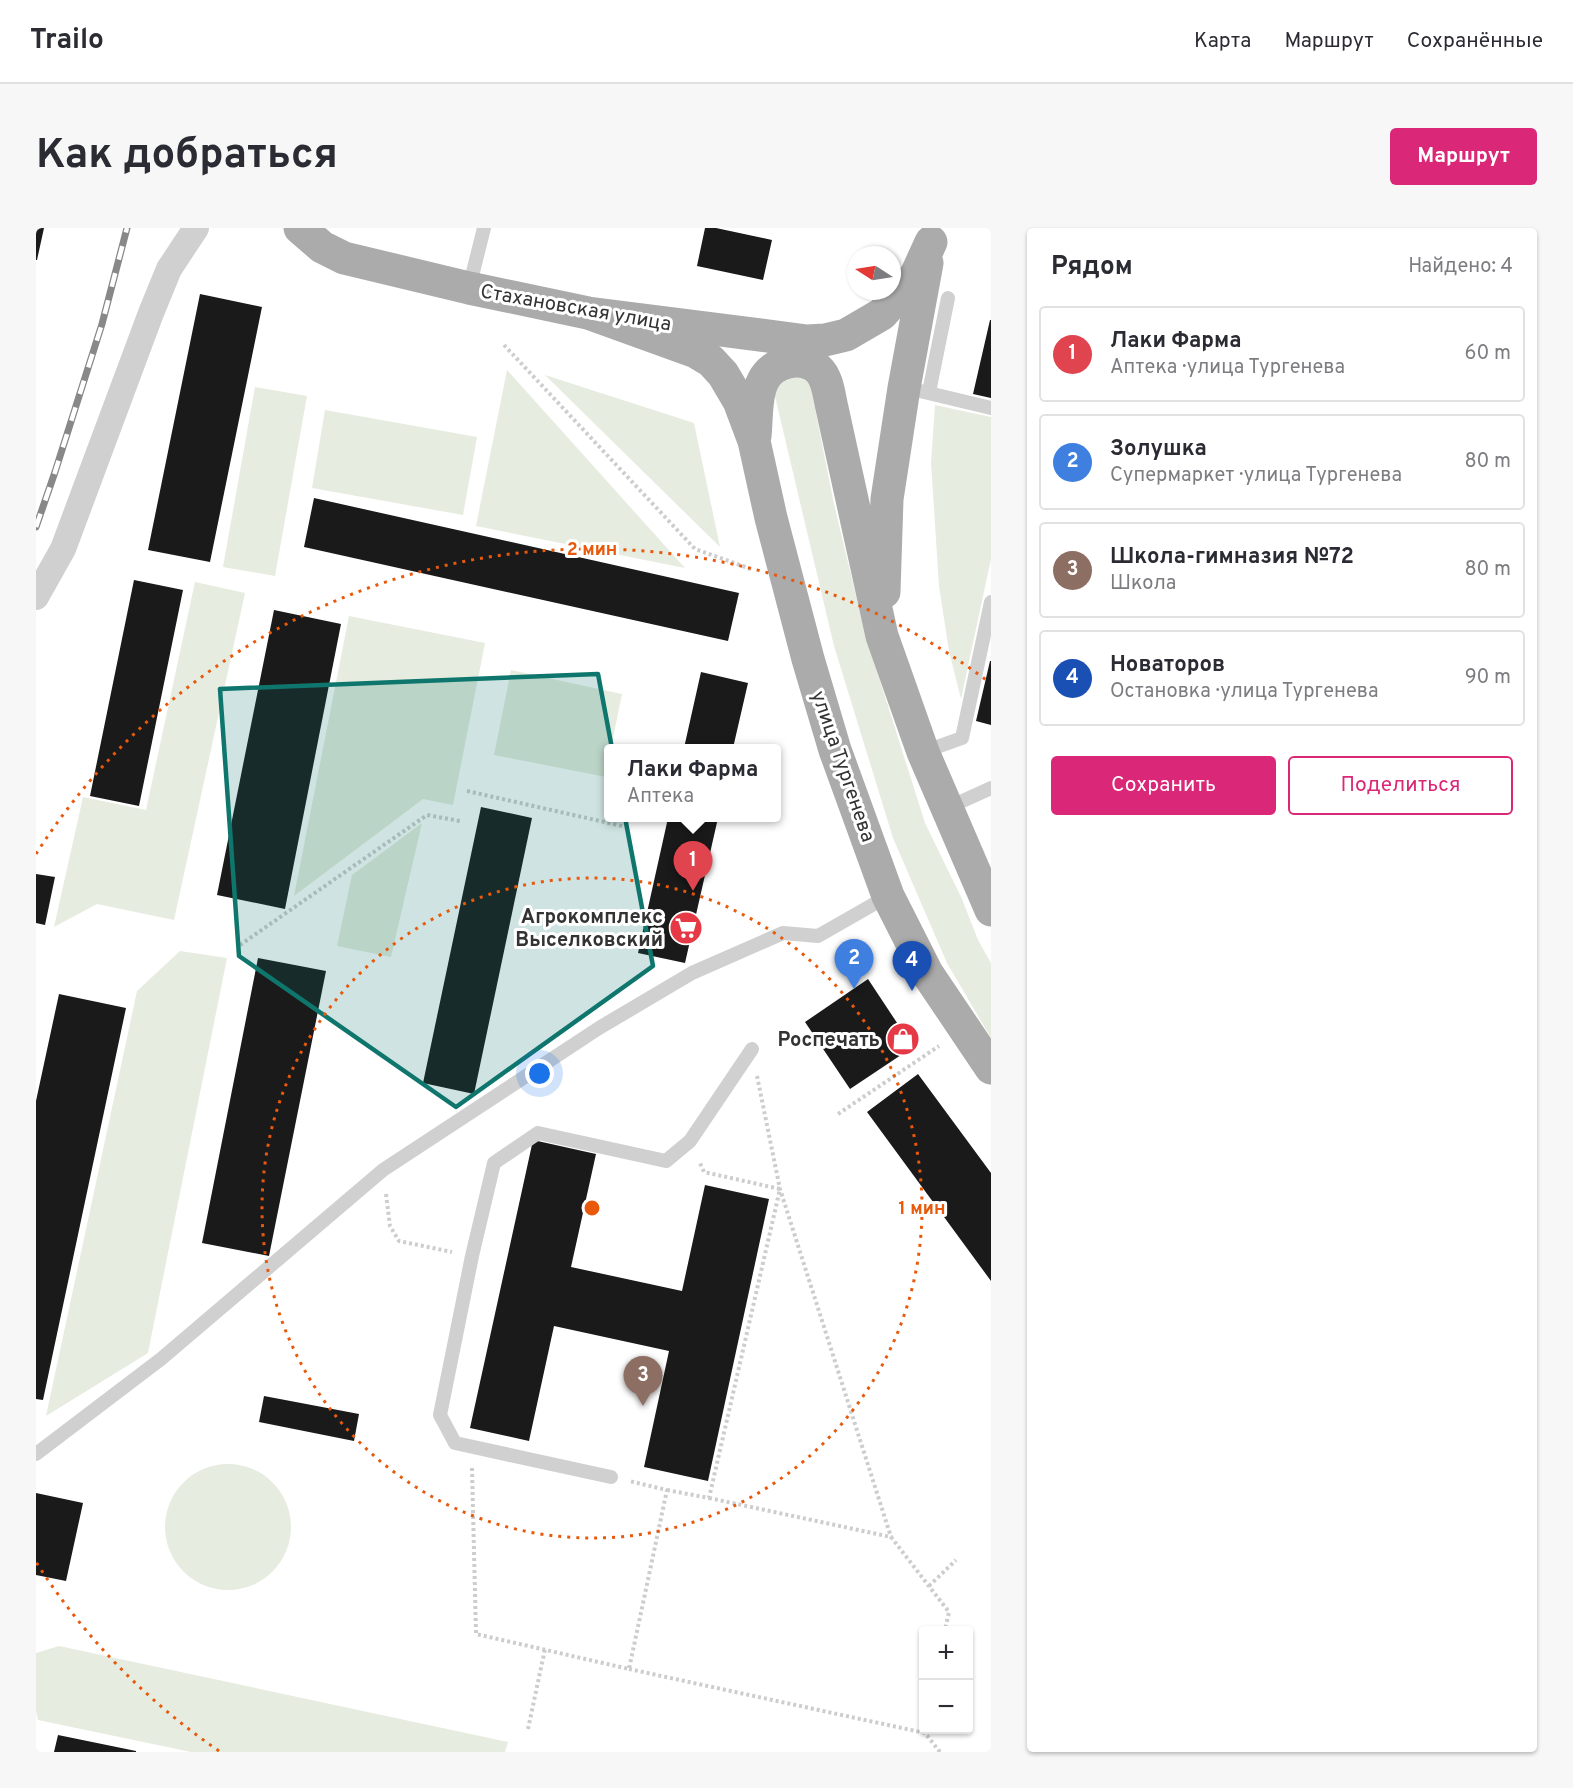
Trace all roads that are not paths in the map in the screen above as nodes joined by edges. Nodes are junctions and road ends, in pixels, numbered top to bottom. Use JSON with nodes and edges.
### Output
{"nodes":[{"id":1,"x":196,"y":228,"type":"edge"},
{"id":2,"x":300,"y":228,"type":"edge"},
{"id":3,"x":484,"y":228,"type":"edge"},
{"id":4,"x":932,"y":235,"type":"edge"},
{"id":5,"x":469,"y":288,"type":"junction"},
{"id":6,"x":948,"y":297,"type":"dead end"},
{"id":7,"x":588,"y":313,"type":"junction"},
{"id":8,"x":916,"y":390,"type":"junction"},
{"id":9,"x":991,"y":408,"type":"edge"},
{"id":10,"x":754,"y":441,"type":"junction"},
{"id":11,"x":36,"y":597,"type":"edge"},
{"id":12,"x":991,"y":602,"type":"edge"},
{"id":13,"x":882,"y":636,"type":"junction"},
{"id":14,"x":923,"y":752,"type":"junction"},
{"id":15,"x":991,"y":788,"type":"edge"},
{"id":16,"x":947,"y":808,"type":"junction"},
{"id":17,"x":888,"y":896,"type":"junction"},
{"id":18,"x":991,"y":909,"type":"edge"},
{"id":19,"x":752,"y":1049,"type":"road end"},
{"id":20,"x":991,"y":1068,"type":"edge"},
{"id":21,"x":36,"y":1454,"type":"edge"},
{"id":22,"x":611,"y":1477,"type":"road end"}],
"edges":[{"from":1,"to":11,"type":"street"},
{"from":2,"to":5,"type":"main road","name":"Стахановская улица"},
{"from":3,"to":5,"type":"lane"},
{"from":4,"to":7,"type":"main road","name":"Стахановская улица"},
{"from":4,"to":8,"type":"main road"},
{"from":5,"to":7,"type":"main road","name":"Стахановская улица"},
{"from":6,"to":8,"type":"lane"},
{"from":7,"to":10,"type":"main road"},
{"from":8,"to":9,"type":"lane"},
{"from":8,"to":13,"type":"main road"},
{"from":10,"to":13,"type":"main road"},
{"from":10,"to":17,"type":"main road","name":"улица Тургенева"},
{"from":12,"to":14,"type":"lane"},
{"from":13,"to":14,"type":"main road"},
{"from":14,"to":16,"type":"main road"},
{"from":15,"to":16,"type":"lane"},
{"from":16,"to":18,"type":"main road"},
{"from":17,"to":20,"type":"main road","name":"улица Тургенева"},
{"from":17,"to":21,"type":"lane"},
{"from":19,"to":22,"type":"lane"}]}
